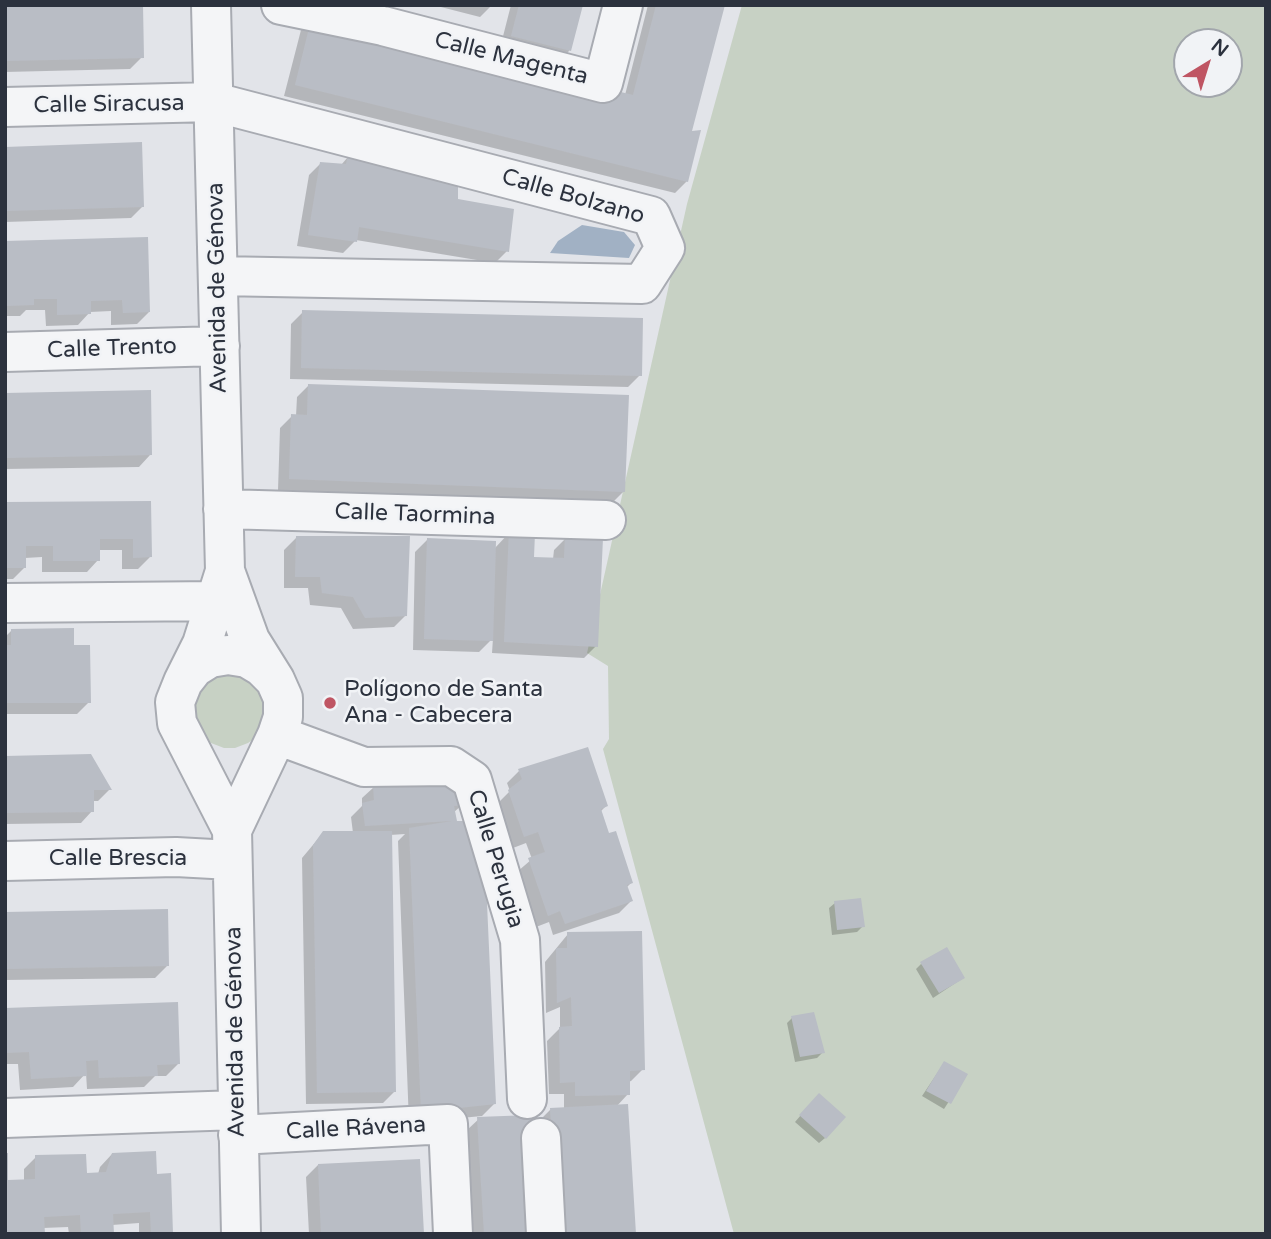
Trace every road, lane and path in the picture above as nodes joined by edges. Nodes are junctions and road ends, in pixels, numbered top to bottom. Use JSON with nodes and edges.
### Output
{"nodes":[{"id":1,"x":211,"y":5,"type":"edge"},
{"id":2,"x":281,"y":5,"type":"edge"},
{"id":3,"x":623,"y":5,"type":"edge"},
{"id":4,"x":385,"y":16,"type":"edge"},
{"id":5,"x":214,"y":102,"type":"junction"},
{"id":6,"x":5,"y":107,"type":"edge"},
{"id":7,"x":218,"y":276,"type":"junction"},
{"id":8,"x":219,"y":346,"type":"junction"},
{"id":9,"x":5,"y":352,"type":"edge"},
{"id":10,"x":223,"y":509,"type":"junction"},
{"id":11,"x":606,"y":520,"type":"dead end"},
{"id":12,"x":221,"y":586,"type":"junction"},
{"id":13,"x":5,"y":603,"type":"edge"},
{"id":14,"x":275,"y":680,"type":"junction"},
{"id":15,"x":183,"y":682,"type":"junction"},
{"id":16,"x":277,"y":735,"type":"junction"},
{"id":17,"x":186,"y":742,"type":"junction"},
{"id":18,"x":232,"y":845,"type":"junction"},
{"id":19,"x":5,"y":860,"type":"edge"},
{"id":20,"x":527,"y":1099,"type":"dead end"},
{"id":21,"x":5,"y":1118,"type":"edge"},
{"id":22,"x":238,"y":1123,"type":"junction"},
{"id":23,"x":541,"y":1138,"type":"dead end"},
{"id":24,"x":241,"y":1234,"type":"edge"},
{"id":25,"x":453,"y":1234,"type":"edge"},
{"id":26,"x":546,"y":1234,"type":"edge"}],
"edges":[{"from":1,"to":5,"type":"street","name":"Avenida de Génova"},
{"from":2,"to":4,"type":"street","name":"Calle Magenta"},
{"from":3,"to":4,"type":"street","name":"Calle Magenta"},
{"from":5,"to":6,"type":"street","name":"Calle Siracusa"},
{"from":5,"to":7,"type":"street","name":"Avenida de Génova"},
{"from":5,"to":7,"type":"street","name":"Calle Bolzano"},
{"from":7,"to":8,"type":"street","name":"Avenida de Génova"},
{"from":8,"to":9,"type":"street","name":"Calle Trento"},
{"from":8,"to":10,"type":"street","name":"Avenida de Génova"},
{"from":10,"to":11,"type":"street","name":"Calle Taormina"},
{"from":10,"to":12,"type":"street","name":"Avenida de Génova"},
{"from":12,"to":13,"type":"street"},
{"from":12,"to":14,"type":"street","name":"Avenida de Génova"},
{"from":12,"to":15,"type":"street","name":"Avenida de Génova"},
{"from":14,"to":15,"type":"street"},
{"from":14,"to":16,"type":"street","name":"Avenida de Génova"},
{"from":15,"to":17,"type":"street","name":"Avenida de Génova"},
{"from":16,"to":17,"type":"street"},
{"from":16,"to":18,"type":"street","name":"Avenida de Génova"},
{"from":16,"to":20,"type":"street","name":"Calle Perugia"},
{"from":17,"to":18,"type":"street","name":"Avenida de Génova"},
{"from":18,"to":19,"type":"street","name":"Calle Brescia"},
{"from":18,"to":22,"type":"street","name":"Avenida de Génova"},
{"from":21,"to":22,"type":"street"},
{"from":22,"to":24,"type":"street","name":"Avenida de Génova"},
{"from":22,"to":25,"type":"street","name":"Calle Rávena"},
{"from":23,"to":26,"type":"street"}]}
